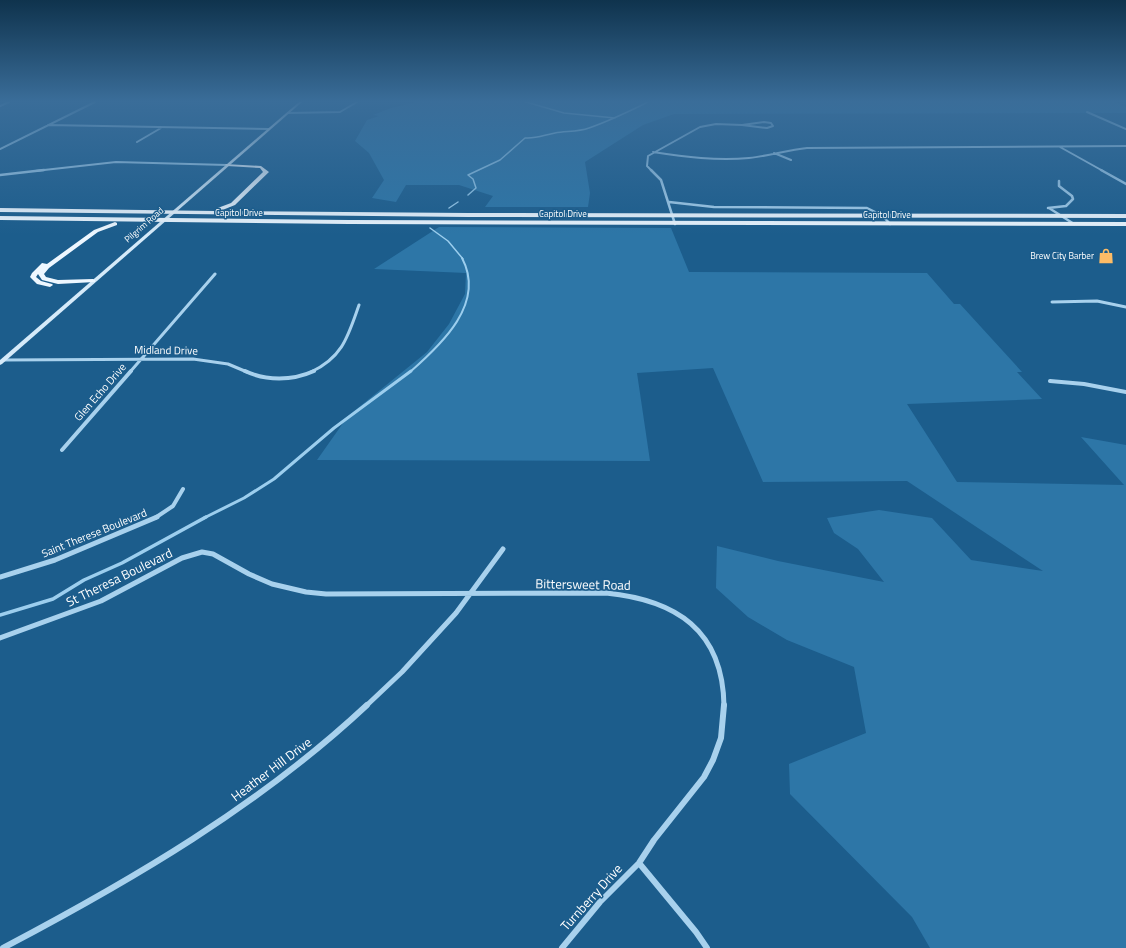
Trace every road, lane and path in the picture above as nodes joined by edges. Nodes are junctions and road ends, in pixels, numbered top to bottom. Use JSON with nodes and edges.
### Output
{"nodes":[{"id":1,"x":249,"y":146,"type":"edge"},
{"id":2,"x":666,"y":146,"type":"edge"},
{"id":3,"x":1030,"y":146,"type":"edge"},
{"id":4,"x":1060,"y":146,"type":"edge"},
{"id":5,"x":653,"y":152,"type":"junction"},
{"id":6,"x":773,"y":153,"type":"junction"},
{"id":7,"x":791,"y":160,"type":"dead end"},
{"id":8,"x":227,"y":165,"type":"junction"},
{"id":9,"x":0,"y":175,"type":"edge"},
{"id":10,"x":1059,"y":181,"type":"dead end"},
{"id":11,"x":1126,"y":184,"type":"edge"},
{"id":12,"x":669,"y":202,"type":"junction"},
{"id":13,"x":0,"y":210,"type":"edge"},
{"id":14,"x":190,"y":213,"type":"junction"},
{"id":15,"x":260,"y":213,"type":"junction"},
{"id":16,"x":468,"y":214,"type":"junction"},
{"id":17,"x":672,"y":215,"type":"junction"},
{"id":18,"x":882,"y":216,"type":"junction"},
{"id":19,"x":1061,"y":216,"type":"junction"},
{"id":20,"x":1126,"y":216,"type":"edge"},
{"id":21,"x":0,"y":218,"type":"edge"},
{"id":22,"x":74,"y":220,"type":"junction"},
{"id":23,"x":137,"y":221,"type":"junction"},
{"id":24,"x":466,"y":223,"type":"junction"},
{"id":25,"x":1126,"y":223,"type":"edge"},
{"id":26,"x":675,"y":224,"type":"junction"},
{"id":27,"x":890,"y":224,"type":"junction"},
{"id":28,"x":1074,"y":224,"type":"junction"},
{"id":29,"x":215,"y":274,"type":"dead end"},
{"id":30,"x":91,"y":283,"type":"junction"},
{"id":31,"x":1052,"y":302,"type":"dead end"},
{"id":32,"x":359,"y":305,"type":"dead end"},
{"id":33,"x":1126,"y":307,"type":"edge"},
{"id":34,"x":141,"y":359,"type":"junction"},
{"id":35,"x":2,"y":361,"type":"edge"},
{"id":36,"x":1050,"y":381,"type":"dead end"},
{"id":37,"x":1126,"y":392,"type":"edge"},
{"id":38,"x":62,"y":450,"type":"dead end"},
{"id":39,"x":183,"y":489,"type":"dead end"},
{"id":40,"x":503,"y":549,"type":"dead end"},
{"id":41,"x":202,"y":552,"type":"joint"},
{"id":42,"x":0,"y":577,"type":"edge"},
{"id":43,"x":471,"y":593,"type":"junction"},
{"id":44,"x":0,"y":638,"type":"edge"},
{"id":45,"x":640,"y":863,"type":"junction"},
{"id":46,"x":3,"y":948,"type":"edge"},
{"id":47,"x":562,"y":948,"type":"edge"},
{"id":48,"x":707,"y":948,"type":"edge"}],
"edges":[{"from":1,"to":8,"type":"main road","name":"Pilgrim Road"},
{"from":2,"to":5,"type":"street"},
{"from":3,"to":6,"type":"street"},
{"from":4,"to":11,"type":"street"},
{"from":5,"to":6,"type":"street"},
{"from":5,"to":12,"type":"street"},
{"from":6,"to":7,"type":"street"},
{"from":8,"to":9,"type":"street"},
{"from":8,"to":14,"type":"main road"},
{"from":8,"to":15,"type":"main road"},
{"from":8,"to":30,"type":"main road","name":"Pilgrim Road"},
{"from":10,"to":19,"type":"street"},
{"from":12,"to":17,"type":"street"},
{"from":12,"to":18,"type":"street"},
{"from":13,"to":14,"type":"main road","name":"Capitol Drive"},
{"from":14,"to":15,"type":"main road","name":"Capitol Drive"},
{"from":15,"to":16,"type":"main road","name":"Capitol Drive"},
{"from":16,"to":17,"type":"main road","name":"Capitol Drive"},
{"from":16,"to":24,"type":"main road"},
{"from":17,"to":18,"type":"main road","name":"Capitol Drive"},
{"from":17,"to":26,"type":"street"},
{"from":18,"to":19,"type":"main road","name":"Capitol Drive"},
{"from":18,"to":27,"type":"street"},
{"from":19,"to":20,"type":"main road","name":"Capitol Drive"},
{"from":19,"to":28,"type":"street"},
{"from":21,"to":22,"type":"main road","name":"Capitol Drive"},
{"from":22,"to":23,"type":"main road","name":"Capitol Drive"},
{"from":22,"to":30,"type":"main road"},
{"from":23,"to":24,"type":"main road","name":"Capitol Drive"},
{"from":23,"to":30,"type":"main road"},
{"from":24,"to":26,"type":"main road","name":"Capitol Drive"},
{"from":25,"to":28,"type":"main road","name":"Capitol Drive"},
{"from":26,"to":27,"type":"main road","name":"Capitol Drive"},
{"from":27,"to":28,"type":"main road","name":"Capitol Drive"},
{"from":29,"to":34,"type":"street","name":"Glen Echo Drive"},
{"from":30,"to":35,"type":"main road","name":"Pilgrim Road"},
{"from":31,"to":33,"type":"street"},
{"from":32,"to":34,"type":"street","name":"Midland Drive"},
{"from":34,"to":35,"type":"street","name":"Midland Drive"},
{"from":34,"to":38,"type":"street","name":"Glen Echo Drive"},
{"from":36,"to":37,"type":"street"},
{"from":39,"to":42,"type":"street","name":"Saint Therese Boulevard"},
{"from":40,"to":43,"type":"street","name":"Heather Hill Drive"},
{"from":41,"to":43,"type":"street","name":"Bittersweet Road"},
{"from":41,"to":44,"type":"street","name":"St Theresa Boulevard"},
{"from":43,"to":45,"type":"street","name":"Bittersweet Road"},
{"from":43,"to":46,"type":"street","name":"Heather Hill Drive"},
{"from":45,"to":47,"type":"street","name":"Turnberry Drive"},
{"from":45,"to":48,"type":"street"}]}
